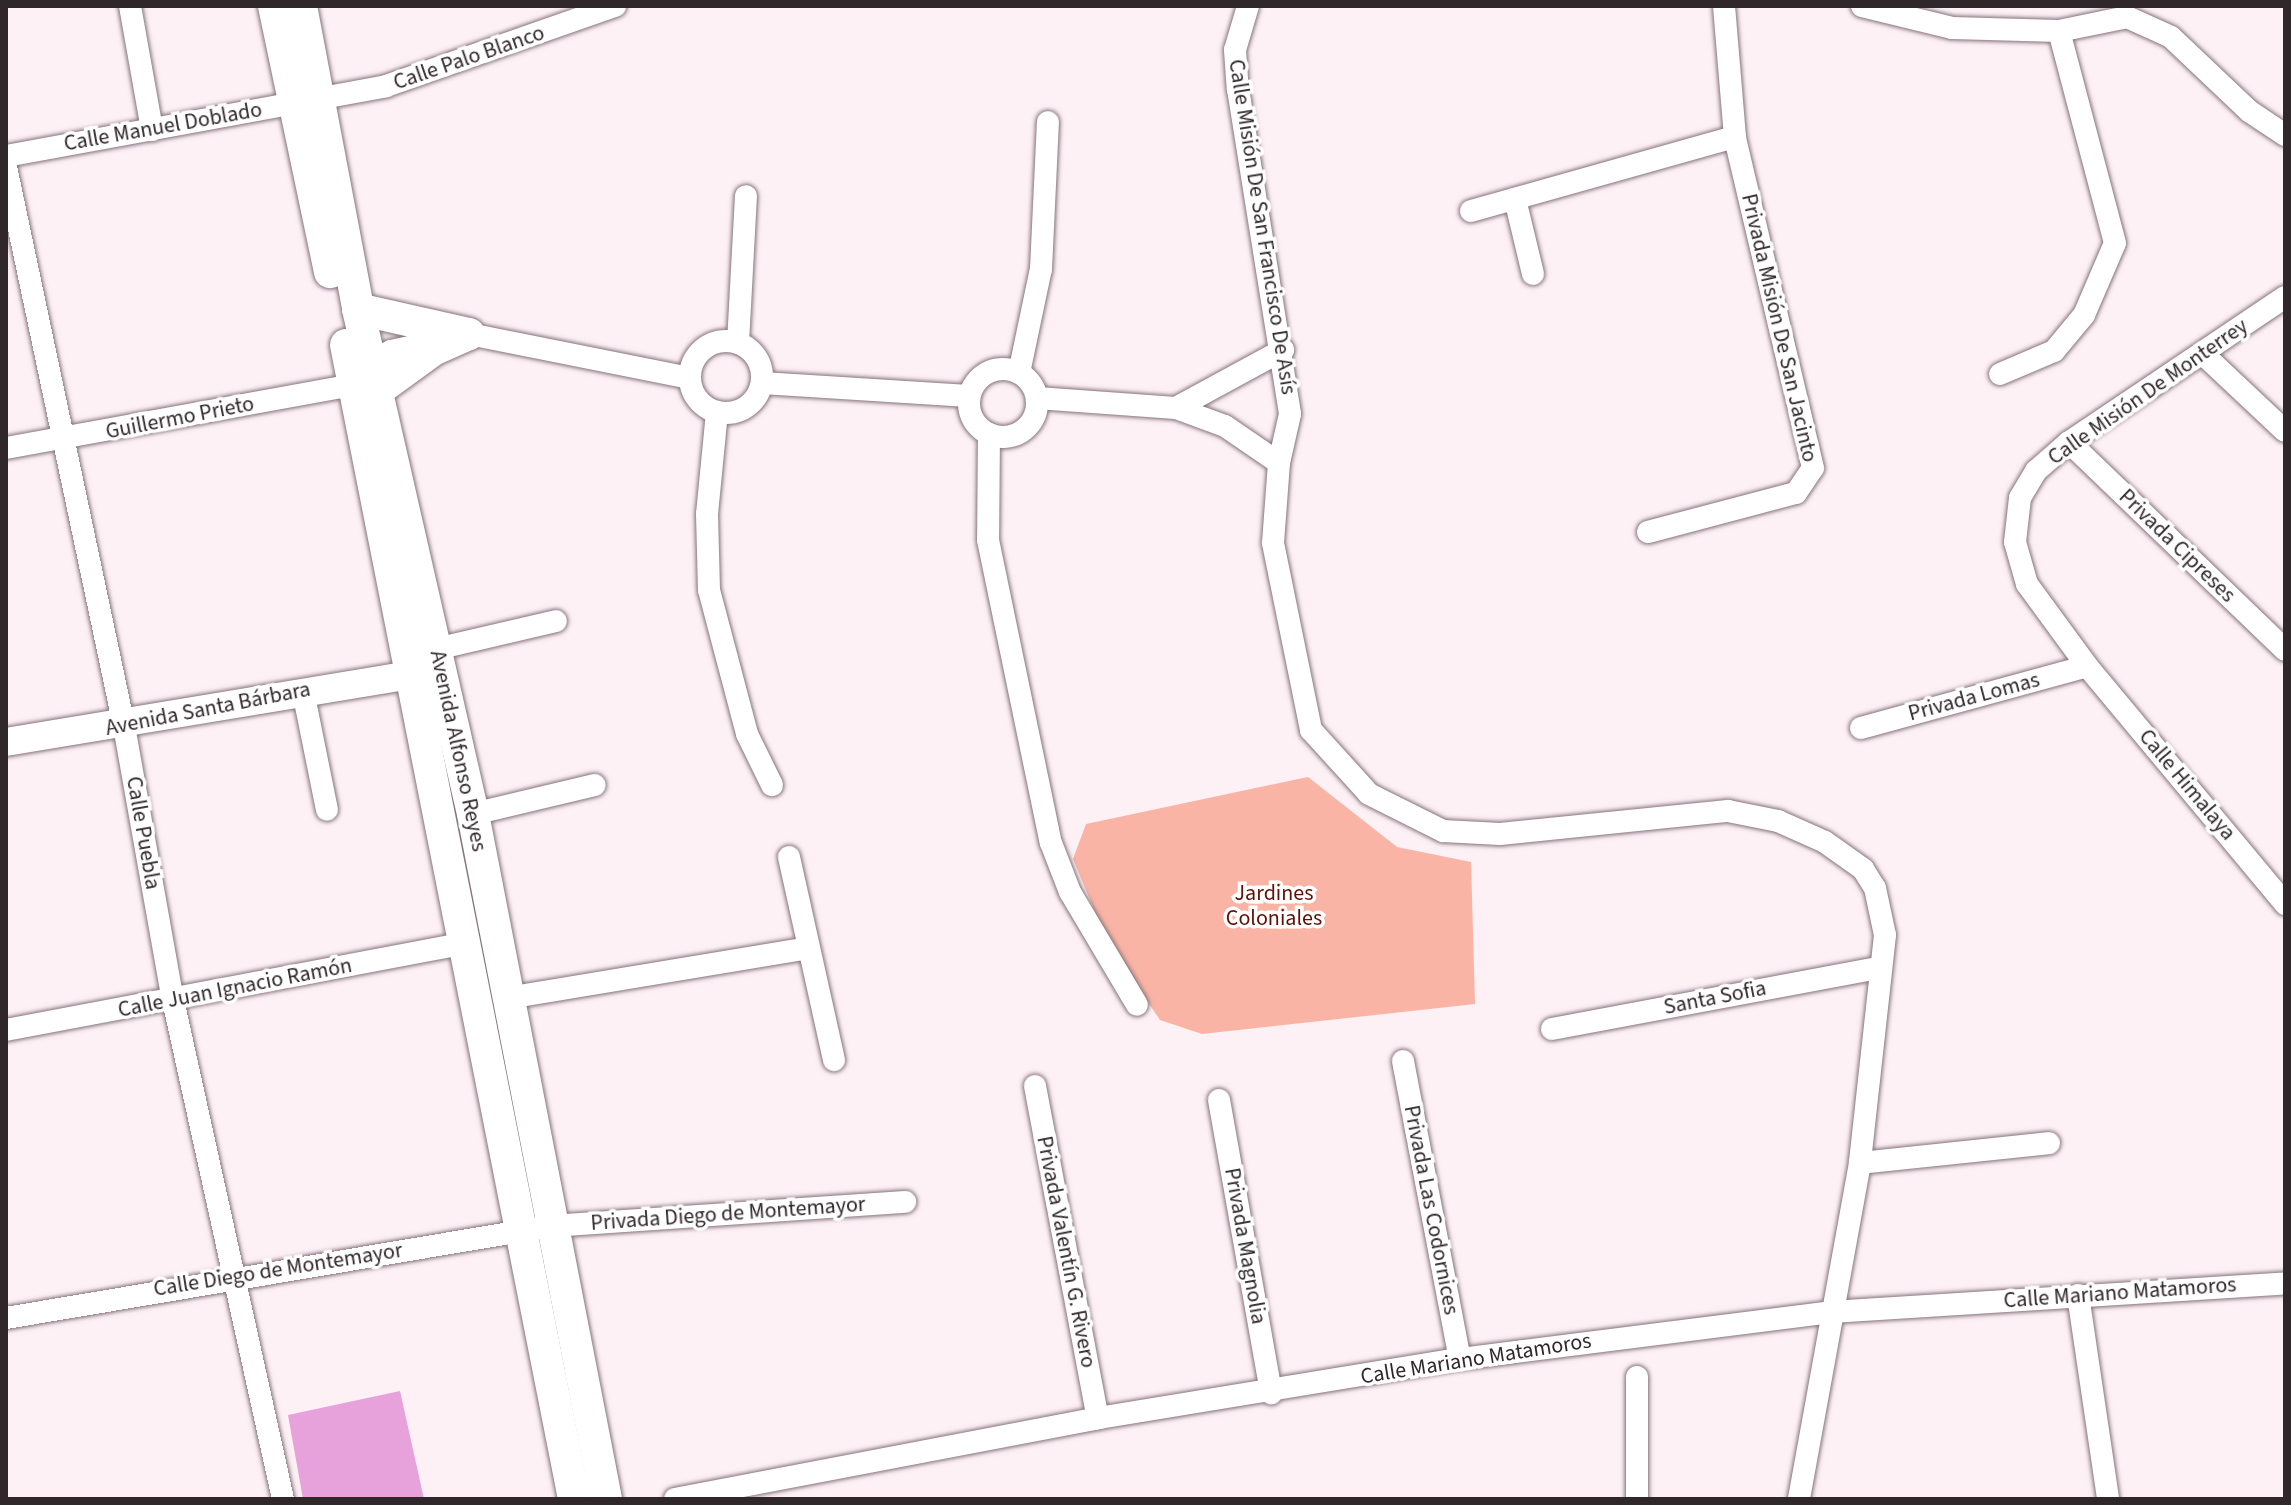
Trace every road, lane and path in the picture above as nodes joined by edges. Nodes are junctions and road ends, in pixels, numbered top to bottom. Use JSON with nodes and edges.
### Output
{"nodes":[{"id":1,"x":130,"y":6,"type":"edge"},
{"id":2,"x":274,"y":6,"type":"edge"},
{"id":3,"x":301,"y":6,"type":"edge"},
{"id":4,"x":615,"y":6,"type":"edge"},
{"id":5,"x":1248,"y":6,"type":"edge"},
{"id":6,"x":1724,"y":6,"type":"edge"},
{"id":7,"x":1862,"y":6,"type":"edge"},
{"id":8,"x":2059,"y":31,"type":"junction"},
{"id":9,"x":306,"y":101,"type":"junction"},
{"id":10,"x":1048,"y":122,"type":"dead end"},
{"id":11,"x":152,"y":130,"type":"junction"},
{"id":12,"x":2285,"y":135,"type":"edge"},
{"id":13,"x":1735,"y":137,"type":"junction"},
{"id":14,"x":6,"y":156,"type":"edge"},
{"id":15,"x":6,"y":167,"type":"edge"},
{"id":16,"x":746,"y":196,"type":"dead end"},
{"id":17,"x":1515,"y":199,"type":"junction"},
{"id":18,"x":1471,"y":211,"type":"dead end"},
{"id":19,"x":1533,"y":274,"type":"dead end"},
{"id":20,"x":2285,"y":297,"type":"edge"},
{"id":21,"x":358,"y":309,"type":"junction"},
{"id":22,"x":469,"y":334,"type":"junction"},
{"id":23,"x":738,"y":343,"type":"junction"},
{"id":24,"x":1283,"y":350,"type":"junction"},
{"id":25,"x":2203,"y":354,"type":"junction"},
{"id":26,"x":1019,"y":373,"type":"junction"},
{"id":27,"x":2000,"y":374,"type":"dead end"},
{"id":28,"x":690,"y":378,"type":"junction"},
{"id":29,"x":368,"y":379,"type":"junction"},
{"id":30,"x":762,"y":383,"type":"junction"},
{"id":31,"x":969,"y":396,"type":"junction"},
{"id":32,"x":1037,"y":398,"type":"junction"},
{"id":33,"x":1176,"y":408,"type":"junction"},
{"id":34,"x":717,"y":412,"type":"junction"},
{"id":35,"x":2285,"y":431,"type":"edge"},
{"id":36,"x":989,"y":434,"type":"junction"},
{"id":37,"x":62,"y":440,"type":"junction"},
{"id":38,"x":2069,"y":442,"type":"junction"},
{"id":39,"x":6,"y":448,"type":"edge"},
{"id":40,"x":1279,"y":463,"type":"junction"},
{"id":41,"x":1648,"y":532,"type":"dead end"},
{"id":42,"x":556,"y":621,"type":"dead end"},
{"id":43,"x":436,"y":649,"type":"junction"},
{"id":44,"x":2285,"y":650,"type":"edge"},
{"id":45,"x":2087,"y":666,"type":"junction"},
{"id":46,"x":409,"y":675,"type":"junction"},
{"id":47,"x":303,"y":691,"type":"junction"},
{"id":48,"x":124,"y":726,"type":"junction"},
{"id":49,"x":1861,"y":728,"type":"dead end"},
{"id":50,"x":6,"y":742,"type":"edge"},
{"id":51,"x":595,"y":785,"type":"dead end"},
{"id":52,"x":772,"y":785,"type":"dead end"},
{"id":53,"x":327,"y":810,"type":"dead end"},
{"id":54,"x":473,"y":814,"type":"junction"},
{"id":55,"x":789,"y":857,"type":"dead end"},
{"id":56,"x":2285,"y":904,"type":"edge"},
{"id":57,"x":463,"y":944,"type":"junction"},
{"id":58,"x":808,"y":948,"type":"junction"},
{"id":59,"x":1878,"y":968,"type":"junction"},
{"id":60,"x":507,"y":998,"type":"junction"},
{"id":61,"x":173,"y":1000,"type":"junction"},
{"id":62,"x":1137,"y":1005,"type":"dead end"},
{"id":63,"x":1552,"y":1029,"type":"dead end"},
{"id":64,"x":6,"y":1030,"type":"edge"},
{"id":65,"x":834,"y":1060,"type":"dead end"},
{"id":66,"x":1403,"y":1061,"type":"dead end"},
{"id":67,"x":1035,"y":1086,"type":"dead end"},
{"id":68,"x":1219,"y":1100,"type":"dead end"},
{"id":69,"x":2049,"y":1143,"type":"dead end"},
{"id":70,"x":1860,"y":1163,"type":"junction"},
{"id":71,"x":905,"y":1202,"type":"dead end"},
{"id":72,"x":551,"y":1226,"type":"junction"},
{"id":73,"x":519,"y":1231,"type":"junction"},
{"id":74,"x":237,"y":1274,"type":"junction"},
{"id":75,"x":2285,"y":1283,"type":"edge"},
{"id":76,"x":2078,"y":1295,"type":"junction"},
{"id":77,"x":1830,"y":1312,"type":"junction"},
{"id":78,"x":6,"y":1318,"type":"edge"},
{"id":79,"x":1460,"y":1359,"type":"junction"},
{"id":80,"x":1637,"y":1377,"type":"dead end"},
{"id":81,"x":1271,"y":1393,"type":"junction"},
{"id":82,"x":1098,"y":1418,"type":"junction"},
{"id":83,"x":283,"y":1499,"type":"edge"},
{"id":84,"x":574,"y":1499,"type":"edge"},
{"id":85,"x":606,"y":1499,"type":"edge"},
{"id":86,"x":675,"y":1499,"type":"edge"},
{"id":87,"x":1637,"y":1499,"type":"edge"},
{"id":88,"x":1799,"y":1499,"type":"edge"},
{"id":89,"x":2108,"y":1499,"type":"edge"}],
"edges":[{"from":1,"to":11,"type":"street"},
{"from":2,"to":9,"type":"main road","name":"Avenida Alfonso Reyes"},
{"from":3,"to":9,"type":"main road","name":"Avenida Alfonso Reyes"},
{"from":4,"to":9,"type":"street","name":"Calle Palo Blanco"},
{"from":5,"to":24,"type":"street","name":"Calle Misión De San Francisco De Asís"},
{"from":6,"to":13,"type":"street","name":"Privada Misión De San Jacinto"},
{"from":7,"to":8,"type":"street"},
{"from":8,"to":12,"type":"street"},
{"from":8,"to":27,"type":"street"},
{"from":9,"to":11,"type":"street","name":"Calle Manuel Doblado"},
{"from":9,"to":21,"type":"main road","name":"Avenida Alfonso Reyes"},
{"from":9,"to":29,"type":"main road","name":"Avenida Alfonso Reyes"},
{"from":10,"to":26,"type":"street"},
{"from":11,"to":14,"type":"street","name":"Calle Manuel Doblado"},
{"from":13,"to":17,"type":"street"},
{"from":13,"to":41,"type":"street","name":"Privada Misión De San Jacinto"},
{"from":15,"to":37,"type":"street","name":"Calle Puebla"},
{"from":16,"to":23,"type":"street"},
{"from":17,"to":18,"type":"street"},
{"from":17,"to":19,"type":"street"},
{"from":20,"to":25,"type":"street","name":"Calle Misión De Monterrey"},
{"from":21,"to":22,"type":"main road"},
{"from":21,"to":29,"type":"main road","name":"Avenida Alfonso Reyes"},
{"from":22,"to":28,"type":"street"},
{"from":22,"to":29,"type":"main road"},
{"from":23,"to":28,"type":"street"},
{"from":23,"to":30,"type":"street"},
{"from":24,"to":33,"type":"street"},
{"from":24,"to":40,"type":"street","name":"Calle Misión De San Francisco De Asís"},
{"from":25,"to":35,"type":"street"},
{"from":25,"to":38,"type":"street","name":"Calle Misión De Monterrey"},
{"from":26,"to":31,"type":"street"},
{"from":26,"to":32,"type":"street"},
{"from":28,"to":34,"type":"street"},
{"from":29,"to":37,"type":"street","name":"Guillermo Prieto"},
{"from":29,"to":43,"type":"main road","name":"Avenida Alfonso Reyes"},
{"from":29,"to":46,"type":"main road","name":"Avenida Alfonso Reyes"},
{"from":30,"to":31,"type":"street"},
{"from":30,"to":34,"type":"street"},
{"from":31,"to":36,"type":"street"},
{"from":32,"to":33,"type":"street"},
{"from":32,"to":36,"type":"street"},
{"from":33,"to":40,"type":"street"},
{"from":34,"to":52,"type":"street"},
{"from":36,"to":62,"type":"street"},
{"from":37,"to":39,"type":"street","name":"Guillermo Prieto"},
{"from":37,"to":48,"type":"street","name":"Calle Puebla"},
{"from":38,"to":44,"type":"street","name":"Privada Cipreses"},
{"from":38,"to":45,"type":"street","name":"Calle Misión De Monterrey"},
{"from":40,"to":59,"type":"street","name":"Calle Misión De San Francisco De Asís"},
{"from":42,"to":43,"type":"street"},
{"from":43,"to":54,"type":"main road","name":"Avenida Alfonso Reyes"},
{"from":45,"to":49,"type":"street","name":"Privada Lomas"},
{"from":45,"to":56,"type":"street","name":"Calle Himalaya"},
{"from":46,"to":47,"type":"street","name":"Avenida Santa Bárbara"},
{"from":46,"to":54,"type":"main road"},
{"from":46,"to":57,"type":"main road","name":"Avenida Alfonso Reyes"},
{"from":47,"to":48,"type":"street","name":"Avenida Santa Bárbara"},
{"from":47,"to":53,"type":"street"},
{"from":48,"to":50,"type":"street","name":"Avenida Santa Bárbara"},
{"from":48,"to":61,"type":"street","name":"Calle Puebla"},
{"from":51,"to":54,"type":"street"},
{"from":54,"to":60,"type":"main road","name":"Avenida Alfonso Reyes"},
{"from":55,"to":58,"type":"street"},
{"from":57,"to":61,"type":"street","name":"Calle Juan Ignacio Ramón"},
{"from":57,"to":73,"type":"main road","name":"Avenida Alfonso Reyes"},
{"from":58,"to":60,"type":"street"},
{"from":58,"to":65,"type":"street"},
{"from":59,"to":63,"type":"street","name":"Santa Sofia"},
{"from":59,"to":70,"type":"street","name":"Calle Misión De San Francisco De Asís"},
{"from":60,"to":72,"type":"main road","name":"Avenida Alfonso Reyes"},
{"from":61,"to":64,"type":"street","name":"Calle Juan Ignacio Ramón"},
{"from":61,"to":74,"type":"street","name":"Calle Puebla"},
{"from":66,"to":79,"type":"street","name":"Privada Las Codornices"},
{"from":67,"to":82,"type":"street","name":"Privada Valentín G. Rivero"},
{"from":68,"to":81,"type":"street","name":"Privada Magnolia"},
{"from":69,"to":70,"type":"street"},
{"from":70,"to":77,"type":"street","name":"Calle Misión De San Francisco De Asís"},
{"from":71,"to":72,"type":"street","name":"Privada Diego de Montemayor"},
{"from":72,"to":73,"type":"street","name":"Calle Diego de Montemayor"},
{"from":72,"to":85,"type":"main road","name":"Avenida Alfonso Reyes"},
{"from":73,"to":74,"type":"street","name":"Calle Diego de Montemayor"},
{"from":73,"to":84,"type":"main road","name":"Avenida Alfonso Reyes"},
{"from":74,"to":78,"type":"street","name":"Calle Diego de Montemayor"},
{"from":74,"to":83,"type":"street","name":"Calle Puebla"},
{"from":75,"to":76,"type":"street","name":"Calle Mariano Matamoros"},
{"from":76,"to":77,"type":"street","name":"Calle Mariano Matamoros"},
{"from":76,"to":89,"type":"street"},
{"from":77,"to":79,"type":"street","name":"Calle Mariano Matamoros"},
{"from":77,"to":88,"type":"street","name":"Calle Misión De San Francisco De Asís"},
{"from":79,"to":81,"type":"street","name":"Calle Mariano Matamoros"},
{"from":80,"to":87,"type":"street"},
{"from":81,"to":82,"type":"street","name":"Calle Mariano Matamoros"},
{"from":82,"to":86,"type":"street","name":"Calle Mariano Matamoros"}]}
